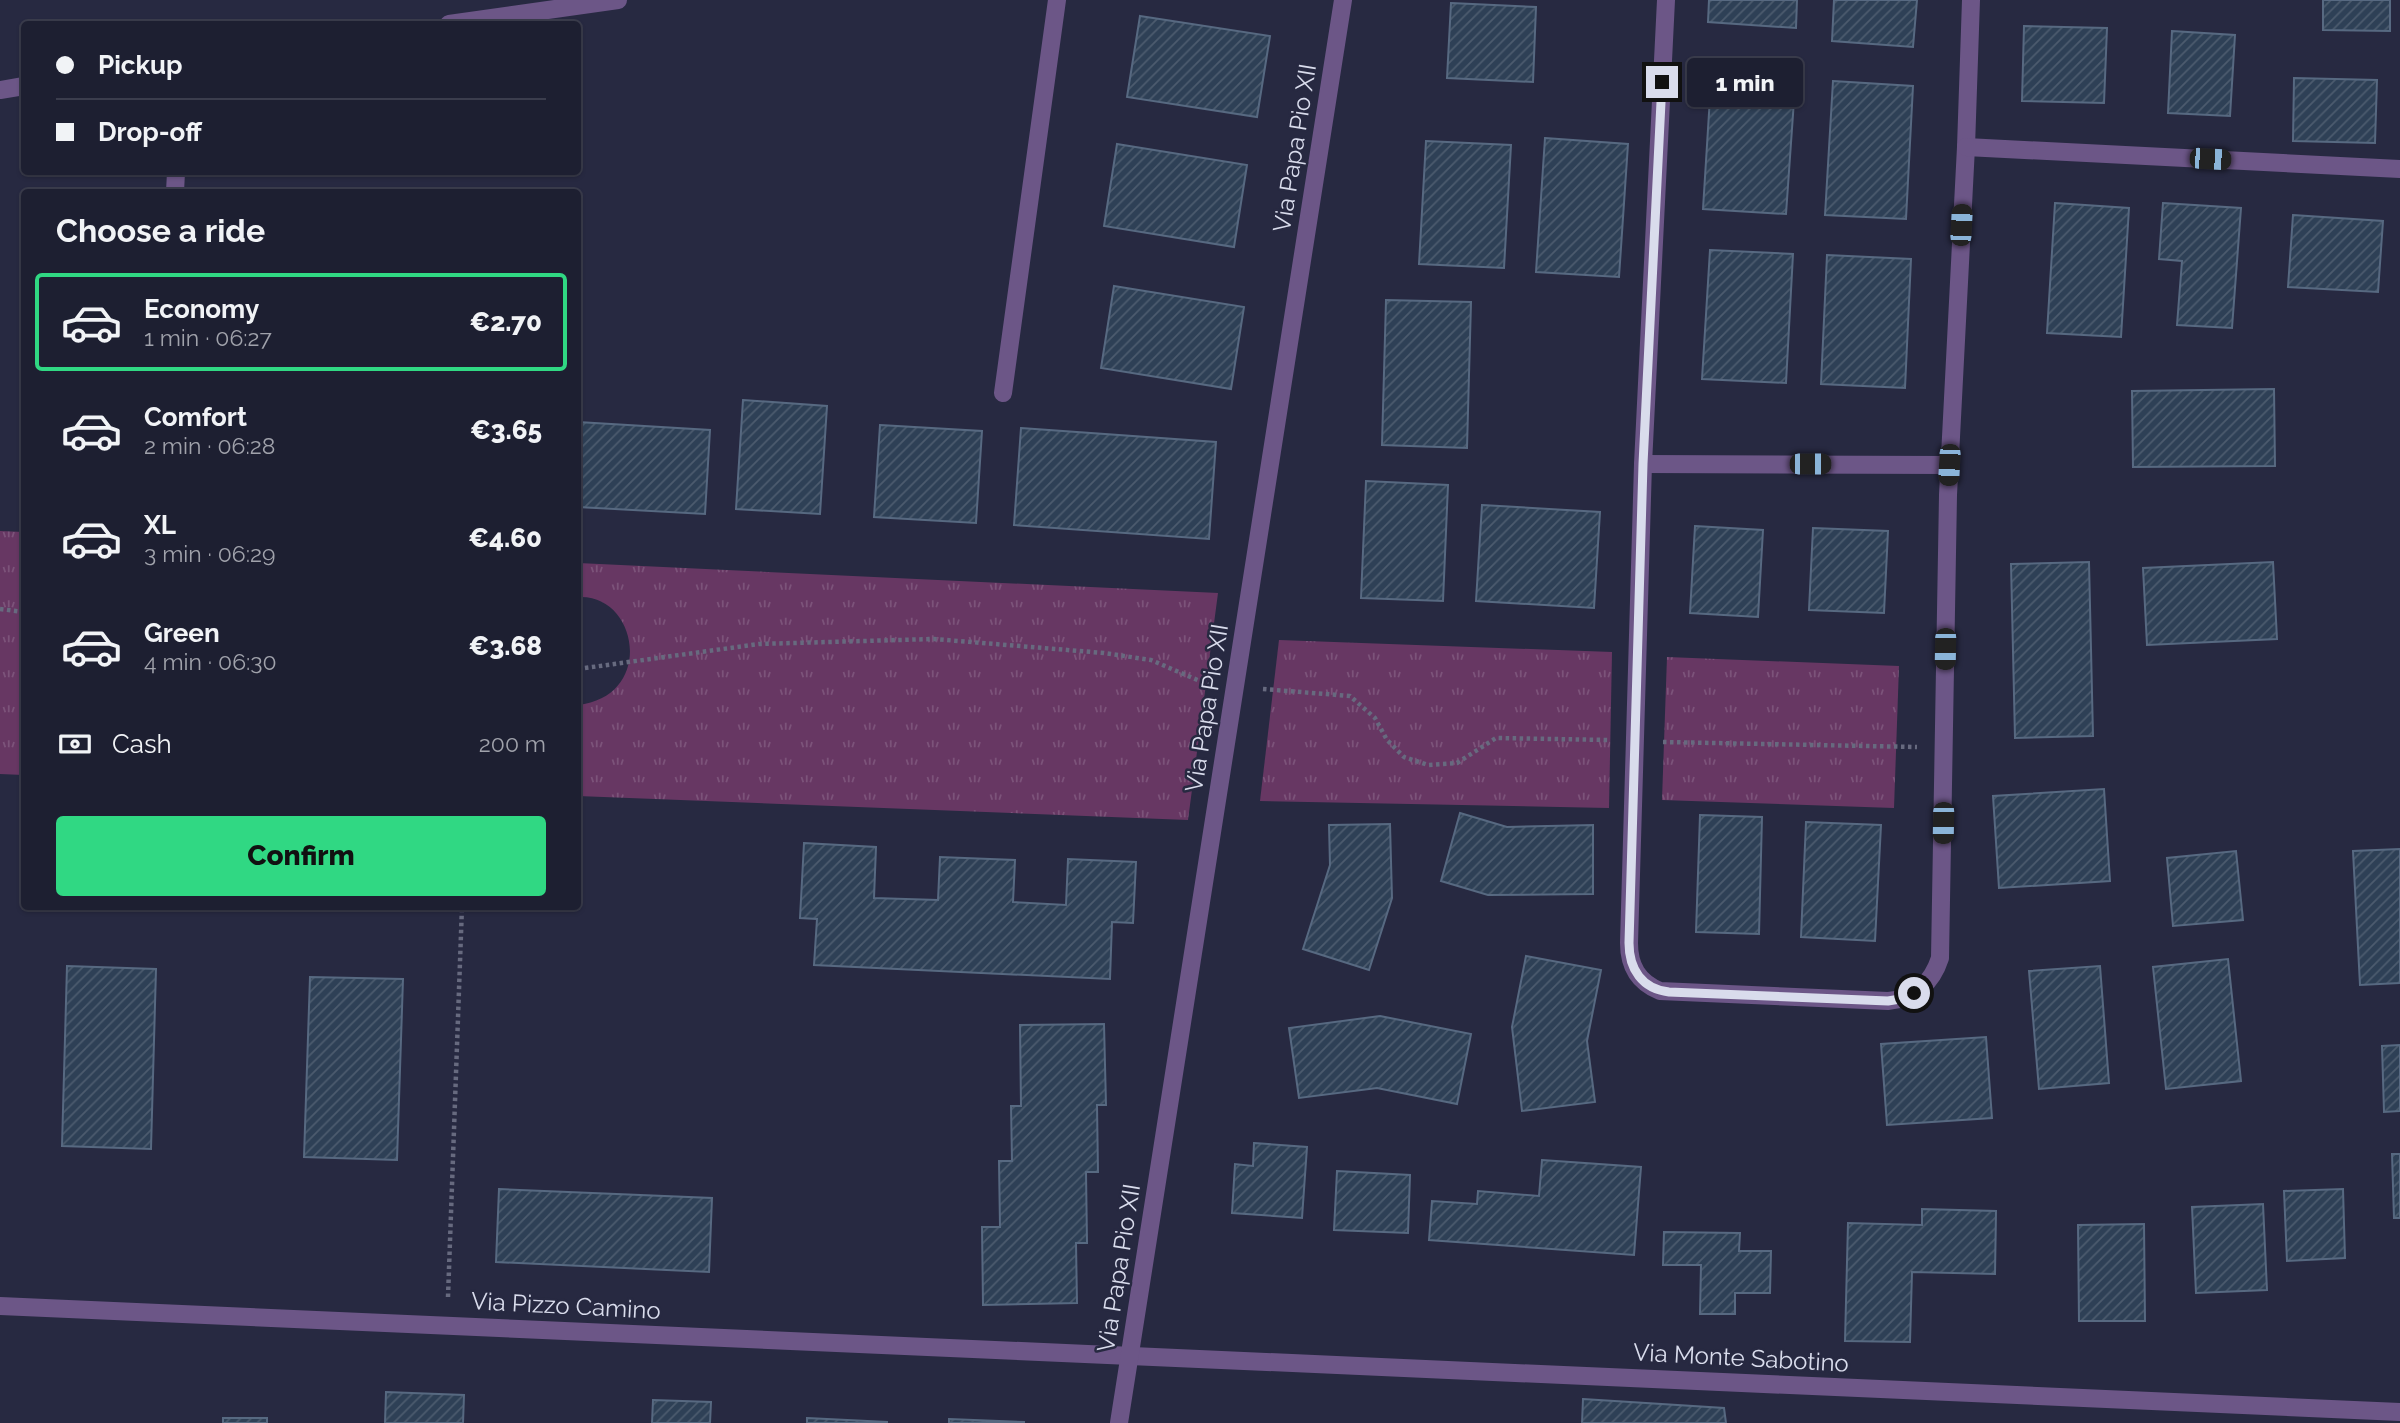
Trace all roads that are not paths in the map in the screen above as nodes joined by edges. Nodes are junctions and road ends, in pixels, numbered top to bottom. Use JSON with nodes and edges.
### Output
{"nodes":[{"id":1,"x":618,"y":0,"type":"edge"},
{"id":2,"x":1057,"y":0,"type":"edge"},
{"id":3,"x":1343,"y":0,"type":"edge"},
{"id":4,"x":1666,"y":0,"type":"edge"},
{"id":5,"x":1971,"y":0,"type":"edge"},
{"id":6,"x":470,"y":21,"type":"edge"},
{"id":7,"x":21,"y":86,"type":"edge"},
{"id":8,"x":0,"y":90,"type":"edge"},
{"id":9,"x":1966,"y":147,"type":"junction"},
{"id":10,"x":2400,"y":169,"type":"edge"},
{"id":11,"x":1003,"y":393,"type":"dead end"},
{"id":12,"x":1643,"y":464,"type":"junction"},
{"id":13,"x":1949,"y":465,"type":"junction"},
{"id":14,"x":0,"y":1306,"type":"edge"},
{"id":15,"x":1130,"y":1356,"type":"junction"},
{"id":16,"x":2400,"y":1412,"type":"edge"},
{"id":17,"x":2348,"y":1416,"type":"edge"},
{"id":18,"x":1119,"y":1423,"type":"edge"}],
"edges":[{"from":1,"to":6,"type":"street"},
{"from":2,"to":11,"type":"street"},
{"from":3,"to":15,"type":"street","name":"Via Papa Pio XII"},
{"from":4,"to":12,"type":"street"},
{"from":5,"to":9,"type":"street"},
{"from":7,"to":8,"type":"street"},
{"from":9,"to":10,"type":"street"},
{"from":9,"to":13,"type":"street"},
{"from":12,"to":13,"type":"street"},
{"from":12,"to":13,"type":"street"},
{"from":14,"to":15,"type":"street","name":"Via Pizzo Camino"},
{"from":15,"to":17,"type":"street","name":"Via Monte Sabotino"},
{"from":15,"to":18,"type":"street","name":"Via Papa Pio XII"},
{"from":16,"to":17,"type":"street","name":"Via Monte Sabotino"}]}
